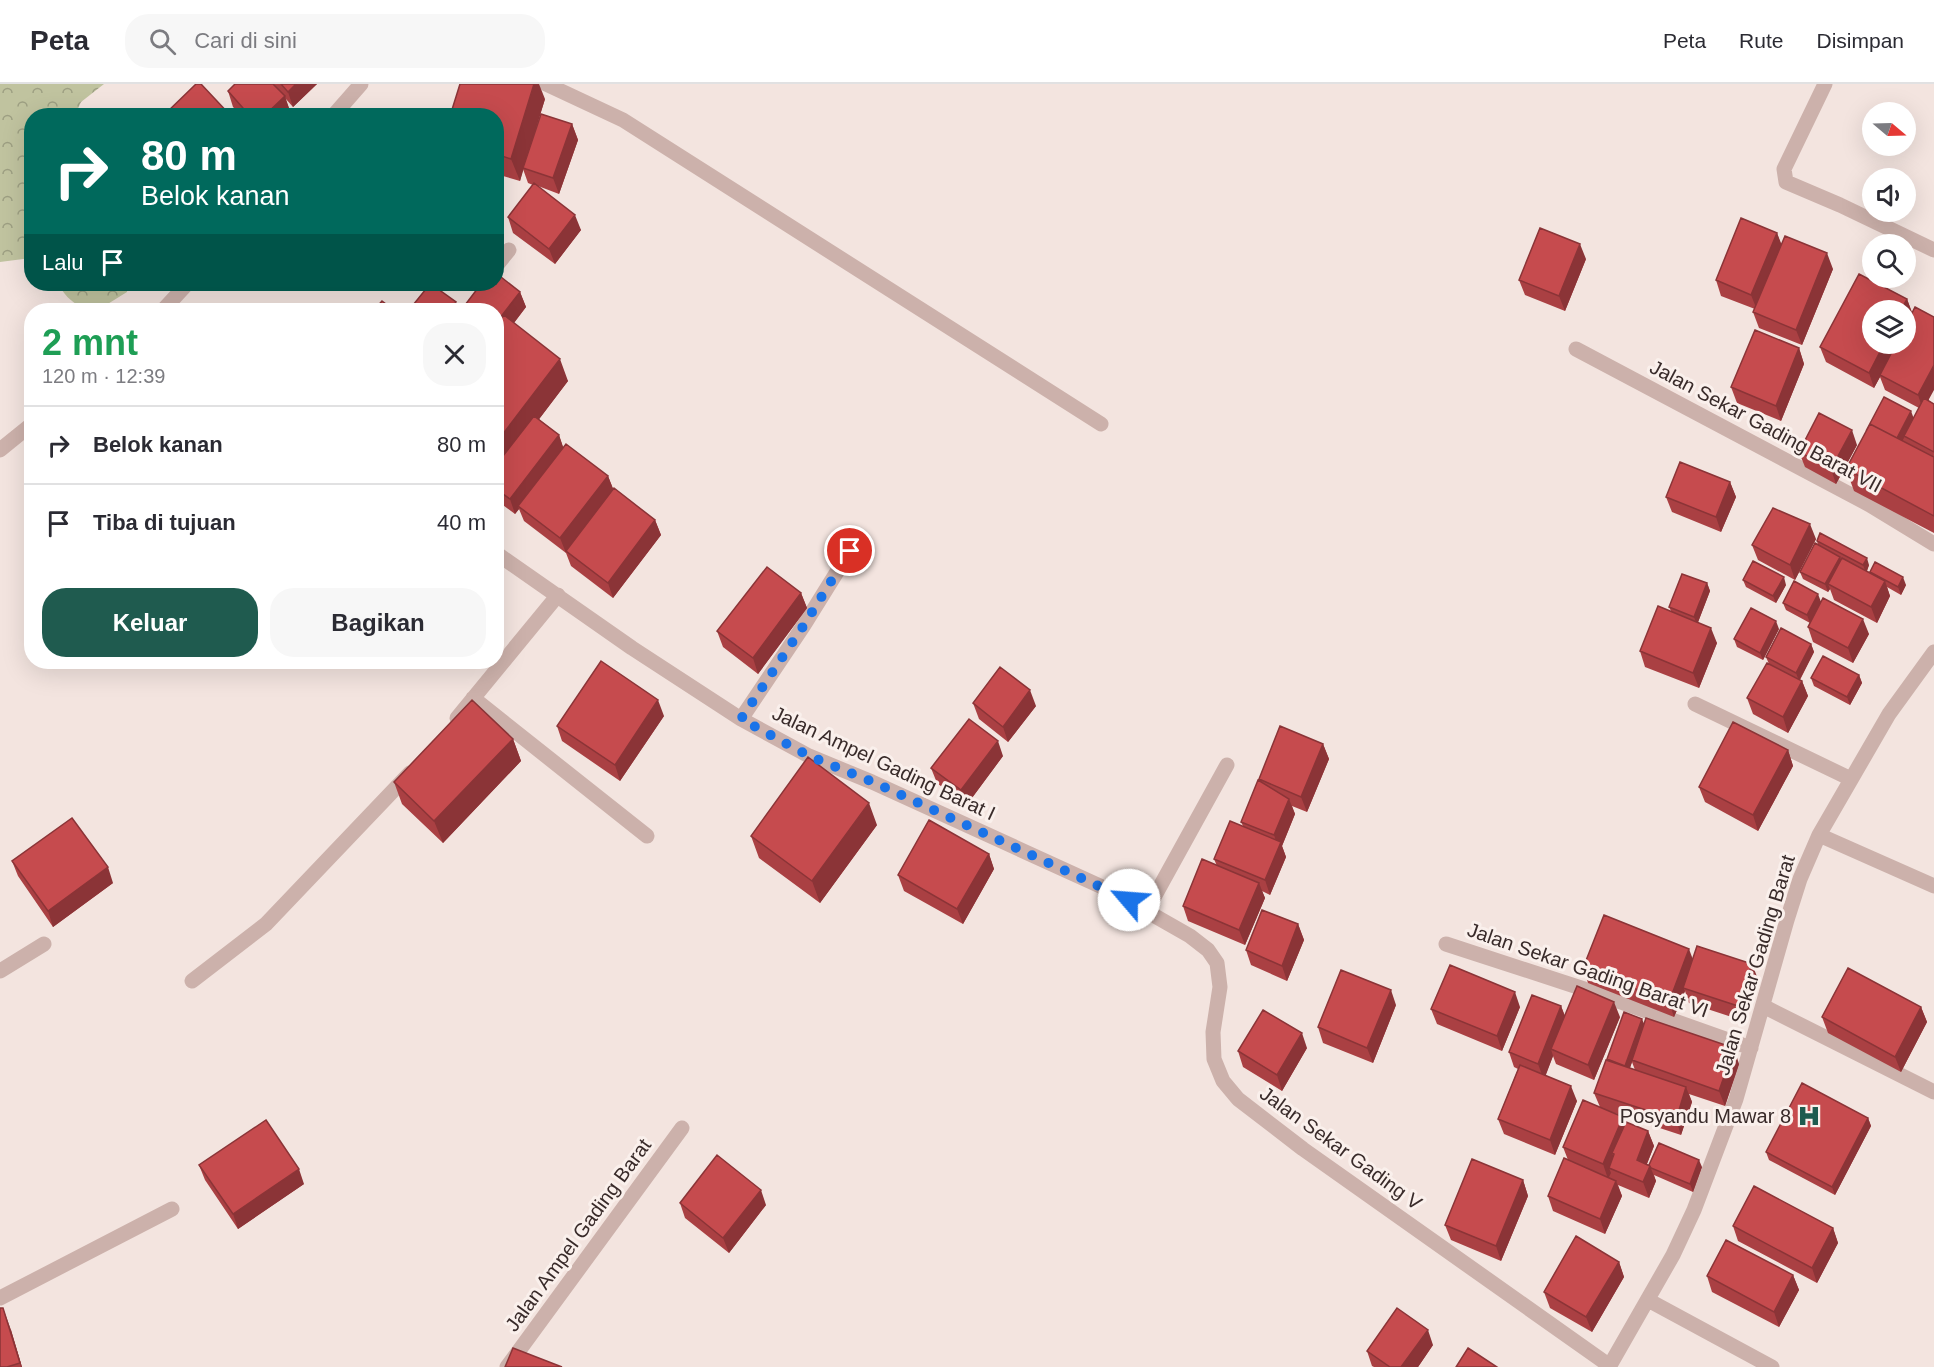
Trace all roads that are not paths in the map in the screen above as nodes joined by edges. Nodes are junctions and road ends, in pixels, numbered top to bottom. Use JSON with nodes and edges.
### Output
{"nodes":[{"id":1,"x":361,"y":84,"type":"edge"},
{"id":2,"x":546,"y":84,"type":"edge"},
{"id":3,"x":1825,"y":84,"type":"edge"},
{"id":4,"x":340,"y":108,"type":"edge"},
{"id":5,"x":509,"y":250,"type":"dead end"},
{"id":6,"x":1934,"y":250,"type":"edge"},
{"id":7,"x":504,"y":256,"type":"edge"},
{"id":8,"x":181,"y":291,"type":"edge"},
{"id":9,"x":172,"y":303,"type":"edge"},
{"id":10,"x":1576,"y":349,"type":"dead end"},
{"id":11,"x":1101,"y":424,"type":"dead end"},
{"id":12,"x":24,"y":430,"type":"edge"},
{"id":13,"x":0,"y":450,"type":"edge"},
{"id":14,"x":1934,"y":544,"type":"edge"},
{"id":15,"x":850,"y":551,"type":"dead end"},
{"id":16,"x":504,"y":558,"type":"edge"},
{"id":17,"x":558,"y":595,"type":"junction"},
{"id":18,"x":1934,"y":652,"type":"edge"},
{"id":19,"x":504,"y":660,"type":"edge"},
{"id":20,"x":497,"y":669,"type":"edge"},
{"id":21,"x":473,"y":698,"type":"junction"},
{"id":22,"x":1695,"y":704,"type":"dead end"},
{"id":23,"x":741,"y":719,"type":"junction"},
{"id":24,"x":447,"y":731,"type":"edge"},
{"id":25,"x":420,"y":763,"type":"edge"},
{"id":26,"x":1227,"y":765,"type":"dead end"},
{"id":27,"x":1851,"y":779,"type":"junction"},
{"id":28,"x":1819,"y":835,"type":"junction"},
{"id":29,"x":647,"y":836,"type":"dead end"},
{"id":30,"x":1934,"y":886,"type":"edge"},
{"id":31,"x":1147,"y":910,"type":"junction"},
{"id":32,"x":44,"y":944,"type":"dead end"},
{"id":33,"x":1446,"y":944,"type":"dead end"},
{"id":34,"x":0,"y":971,"type":"edge"},
{"id":35,"x":192,"y":981,"type":"dead end"},
{"id":36,"x":1763,"y":1006,"type":"junction"},
{"id":37,"x":1751,"y":1048,"type":"junction"},
{"id":38,"x":1934,"y":1092,"type":"edge"},
{"id":39,"x":682,"y":1128,"type":"dead end"},
{"id":40,"x":172,"y":1209,"type":"dead end"},
{"id":41,"x":0,"y":1298,"type":"edge"},
{"id":42,"x":1648,"y":1300,"type":"junction"},
{"id":43,"x":507,"y":1367,"type":"edge"},
{"id":44,"x":1610,"y":1367,"type":"edge"},
{"id":45,"x":1772,"y":1367,"type":"edge"}],
"edges":[{"from":1,"to":4,"type":"street"},
{"from":2,"to":11,"type":"street"},
{"from":3,"to":6,"type":"street"},
{"from":5,"to":7,"type":"street"},
{"from":8,"to":9,"type":"street"},
{"from":10,"to":14,"type":"street","name":"Jalan Sekar Gading Barat VII"},
{"from":12,"to":13,"type":"street"},
{"from":15,"to":23,"type":"street"},
{"from":16,"to":17,"type":"street","name":"Jalan Ampel Gading Barat I"},
{"from":17,"to":19,"type":"street"},
{"from":17,"to":23,"type":"street","name":"Jalan Ampel Gading Barat I"},
{"from":18,"to":27,"type":"street","name":"Jalan Sekar Gading Barat"},
{"from":20,"to":21,"type":"street"},
{"from":21,"to":24,"type":"street"},
{"from":21,"to":29,"type":"street"},
{"from":22,"to":27,"type":"street"},
{"from":23,"to":31,"type":"street","name":"Jalan Ampel Gading Barat I"},
{"from":25,"to":35,"type":"street"},
{"from":26,"to":31,"type":"street"},
{"from":27,"to":28,"type":"street","name":"Jalan Sekar Gading Barat"},
{"from":28,"to":30,"type":"street"},
{"from":28,"to":36,"type":"street","name":"Jalan Sekar Gading Barat"},
{"from":31,"to":44,"type":"street","name":"Jalan Sekar Gading V"},
{"from":32,"to":34,"type":"street"},
{"from":33,"to":37,"type":"street","name":"Jalan Sekar Gading Barat VI"},
{"from":36,"to":37,"type":"street","name":"Jalan Sekar Gading Barat"},
{"from":36,"to":38,"type":"street"},
{"from":37,"to":42,"type":"street","name":"Jalan Sekar Gading Barat"},
{"from":39,"to":43,"type":"street","name":"Jalan Ampel Gading Barat"},
{"from":40,"to":41,"type":"street"},
{"from":42,"to":44,"type":"street","name":"Jalan Sekar Gading Barat"},
{"from":42,"to":45,"type":"street"}]}
